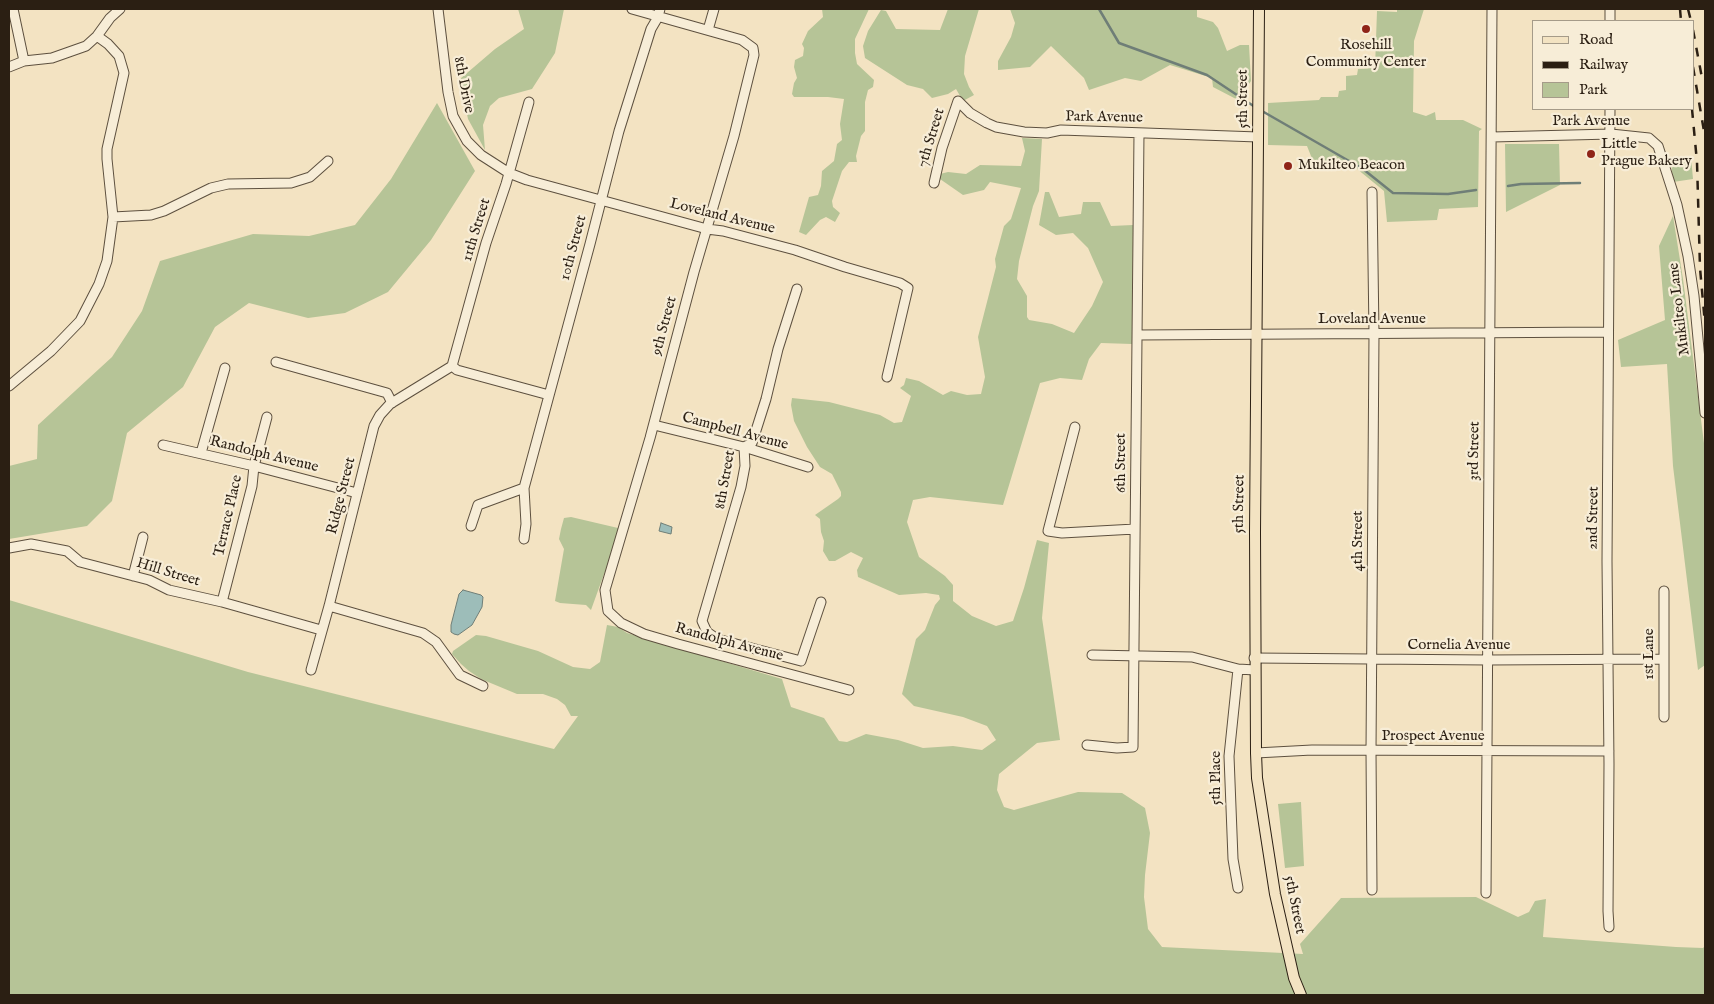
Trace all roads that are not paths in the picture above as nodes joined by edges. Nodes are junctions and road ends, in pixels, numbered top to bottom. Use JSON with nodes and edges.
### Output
{"nodes":[{"id":1,"x":13,"y":9,"type":"edge"},
{"id":2,"x":120,"y":9,"type":"edge"},
{"id":3,"x":438,"y":9,"type":"edge"},
{"id":4,"x":632,"y":9,"type":"edge"},
{"id":5,"x":714,"y":9,"type":"edge"},
{"id":6,"x":1260,"y":9,"type":"edge"},
{"id":7,"x":1492,"y":9,"type":"edge"},
{"id":8,"x":659,"y":13,"type":"edge"},
{"id":9,"x":708,"y":30,"type":"junction"},
{"id":10,"x":97,"y":36,"type":"junction"},
{"id":11,"x":24,"y":61,"type":"junction"},
{"id":12,"x":9,"y":67,"type":"edge"},
{"id":13,"x":958,"y":101,"type":"joint"},
{"id":14,"x":529,"y":102,"type":"dead end"},
{"id":15,"x":1610,"y":110,"type":"edge"},
{"id":16,"x":1139,"y":133,"type":"junction"},
{"id":17,"x":1610,"y":134,"type":"junction"},
{"id":18,"x":1258,"y":137,"type":"junction"},
{"id":19,"x":1492,"y":137,"type":"junction"},
{"id":20,"x":1658,"y":146,"type":"joint"},
{"id":21,"x":328,"y":161,"type":"dead end"},
{"id":22,"x":509,"y":173,"type":"junction"},
{"id":23,"x":934,"y":183,"type":"dead end"},
{"id":24,"x":1372,"y":192,"type":"dead end"},
{"id":25,"x":601,"y":199,"type":"junction"},
{"id":26,"x":113,"y":217,"type":"junction"},
{"id":27,"x":707,"y":229,"type":"junction"},
{"id":28,"x":796,"y":289,"type":"dead end"},
{"id":29,"x":1608,"y":332,"type":"junction"},
{"id":30,"x":1490,"y":333,"type":"junction"},
{"id":31,"x":1257,"y":334,"type":"junction"},
{"id":32,"x":1374,"y":334,"type":"junction"},
{"id":33,"x":1137,"y":335,"type":"junction"},
{"id":34,"x":276,"y":362,"type":"dead end"},
{"id":35,"x":452,"y":366,"type":"junction"},
{"id":36,"x":225,"y":368,"type":"dead end"},
{"id":37,"x":887,"y":377,"type":"dead end"},
{"id":38,"x":9,"y":386,"type":"edge"},
{"id":39,"x":549,"y":396,"type":"junction"},
{"id":40,"x":392,"y":403,"type":"junction"},
{"id":41,"x":1705,"y":413,"type":"edge"},
{"id":42,"x":267,"y":417,"type":"dead end"},
{"id":43,"x":654,"y":425,"type":"junction"},
{"id":44,"x":1075,"y":427,"type":"dead end"},
{"id":45,"x":163,"y":445,"type":"dead end"},
{"id":46,"x":744,"y":447,"type":"junction"},
{"id":47,"x":201,"y":453,"type":"junction"},
{"id":48,"x":254,"y":466,"type":"junction"},
{"id":49,"x":808,"y":467,"type":"dead end"},
{"id":50,"x":524,"y":488,"type":"junction"},
{"id":51,"x":357,"y":493,"type":"junction"},
{"id":52,"x":471,"y":526,"type":"dead end"},
{"id":53,"x":1135,"y":529,"type":"junction"},
{"id":54,"x":143,"y":538,"type":"dead end"},
{"id":55,"x":524,"y":539,"type":"dead end"},
{"id":56,"x":9,"y":548,"type":"edge"},
{"id":57,"x":133,"y":576,"type":"junction"},
{"id":58,"x":1664,"y":591,"type":"dead end"},
{"id":59,"x":222,"y":602,"type":"junction"},
{"id":60,"x":821,"y":602,"type":"dead end"},
{"id":61,"x":329,"y":606,"type":"junction"},
{"id":62,"x":608,"y":611,"type":"joint"},
{"id":63,"x":702,"y":622,"type":"joint"},
{"id":64,"x":321,"y":630,"type":"junction"},
{"id":65,"x":1092,"y":655,"type":"dead end"},
{"id":66,"x":1135,"y":656,"type":"junction"},
{"id":67,"x":1254,"y":658,"type":"junction"},
{"id":68,"x":1372,"y":659,"type":"junction"},
{"id":69,"x":1607,"y":659,"type":"junction"},
{"id":70,"x":1663,"y":659,"type":"junction"},
{"id":71,"x":1488,"y":660,"type":"junction"},
{"id":72,"x":1238,"y":669,"type":"junction"},
{"id":73,"x":311,"y":670,"type":"dead end"},
{"id":74,"x":1255,"y":670,"type":"junction"},
{"id":75,"x":483,"y":686,"type":"dead end"},
{"id":76,"x":849,"y":690,"type":"dead end"},
{"id":77,"x":1664,"y":717,"type":"dead end"},
{"id":78,"x":1087,"y":745,"type":"dead end"},
{"id":79,"x":1371,"y":751,"type":"junction"},
{"id":80,"x":1488,"y":751,"type":"junction"},
{"id":81,"x":1609,"y":752,"type":"junction"},
{"id":82,"x":1256,"y":753,"type":"junction"},
{"id":83,"x":1238,"y":888,"type":"dead end"},
{"id":84,"x":1372,"y":890,"type":"dead end"},
{"id":85,"x":1486,"y":893,"type":"dead end"},
{"id":86,"x":1609,"y":927,"type":"dead end"},
{"id":87,"x":1301,"y":995,"type":"edge"}],
"edges":[{"from":1,"to":11,"type":"street"},
{"from":2,"to":10,"type":"street"},
{"from":3,"to":22,"type":"street","name":"8th Drive"},
{"from":4,"to":8,"type":"street"},
{"from":5,"to":9,"type":"street"},
{"from":6,"to":18,"type":"main road","name":"5th Street"},
{"from":7,"to":19,"type":"street","name":"3rd Street"},
{"from":8,"to":9,"type":"street"},
{"from":8,"to":25,"type":"street","name":"10th Street"},
{"from":9,"to":27,"type":"street","name":"9th Street"},
{"from":10,"to":11,"type":"street"},
{"from":10,"to":26,"type":"street"},
{"from":11,"to":12,"type":"street"},
{"from":13,"to":16,"type":"street","name":"Park Avenue"},
{"from":13,"to":23,"type":"street","name":"7th Street"},
{"from":14,"to":22,"type":"street","name":"11th Street"},
{"from":15,"to":17,"type":"street","name":"2nd Street"},
{"from":16,"to":18,"type":"street","name":"Park Avenue"},
{"from":16,"to":33,"type":"street","name":"6th Street"},
{"from":17,"to":19,"type":"street","name":"Park Avenue"},
{"from":17,"to":20,"type":"street","name":"Park Avenue"},
{"from":17,"to":29,"type":"street","name":"2nd Street"},
{"from":18,"to":31,"type":"main road","name":"5th Street"},
{"from":19,"to":30,"type":"street","name":"3rd Street"},
{"from":20,"to":41,"type":"street","name":"Mukilteo Lane"},
{"from":21,"to":26,"type":"street"},
{"from":22,"to":25,"type":"street","name":"Loveland Avenue"},
{"from":22,"to":35,"type":"street","name":"11th Street"},
{"from":24,"to":32,"type":"street","name":"4th Street"},
{"from":25,"to":27,"type":"street","name":"Loveland Avenue"},
{"from":25,"to":39,"type":"street","name":"10th Street"},
{"from":26,"to":38,"type":"street"},
{"from":27,"to":37,"type":"street","name":"Loveland Avenue"},
{"from":27,"to":43,"type":"street","name":"9th Street"},
{"from":28,"to":46,"type":"street","name":"8th Street"},
{"from":29,"to":30,"type":"street","name":"Loveland Avenue"},
{"from":29,"to":69,"type":"street","name":"2nd Street"},
{"from":30,"to":32,"type":"street","name":"Loveland Avenue"},
{"from":30,"to":71,"type":"street","name":"3rd Street"},
{"from":31,"to":32,"type":"street","name":"Loveland Avenue"},
{"from":31,"to":33,"type":"street","name":"Loveland Avenue"},
{"from":31,"to":67,"type":"main road","name":"5th Street"},
{"from":32,"to":68,"type":"street","name":"4th Street"},
{"from":33,"to":53,"type":"street","name":"6th Street"},
{"from":34,"to":40,"type":"street"},
{"from":35,"to":39,"type":"street"},
{"from":35,"to":40,"type":"street","name":"Ridge Street"},
{"from":36,"to":47,"type":"street"},
{"from":39,"to":50,"type":"street","name":"10th Street"},
{"from":40,"to":51,"type":"street","name":"Ridge Street"},
{"from":42,"to":48,"type":"street","name":"Terrace Place"},
{"from":43,"to":46,"type":"street","name":"Campbell Avenue"},
{"from":43,"to":62,"type":"street","name":"9th Street"},
{"from":44,"to":53,"type":"street"},
{"from":45,"to":47,"type":"street","name":"Randolph Avenue"},
{"from":46,"to":49,"type":"street","name":"Campbell Avenue"},
{"from":46,"to":63,"type":"street","name":"8th Street"},
{"from":47,"to":48,"type":"street","name":"Randolph Avenue"},
{"from":48,"to":51,"type":"street","name":"Randolph Avenue"},
{"from":48,"to":59,"type":"street","name":"Terrace Place"},
{"from":50,"to":52,"type":"street"},
{"from":50,"to":55,"type":"street","name":"10th Street"},
{"from":51,"to":61,"type":"street","name":"Ridge Street"},
{"from":53,"to":66,"type":"street","name":"6th Street"},
{"from":54,"to":57,"type":"street"},
{"from":56,"to":57,"type":"street","name":"Hill Street"},
{"from":57,"to":59,"type":"street","name":"Hill Street"},
{"from":58,"to":70,"type":"street","name":"1st Lane"},
{"from":59,"to":64,"type":"street","name":"Hill Street"},
{"from":60,"to":63,"type":"street","name":"Randolph Avenue"},
{"from":61,"to":64,"type":"street","name":"Ridge Street"},
{"from":61,"to":75,"type":"street"},
{"from":62,"to":76,"type":"street","name":"Randolph Avenue"},
{"from":64,"to":73,"type":"street","name":"Ridge Street"},
{"from":65,"to":66,"type":"street"},
{"from":66,"to":72,"type":"street"},
{"from":66,"to":78,"type":"street","name":"6th Street"},
{"from":67,"to":68,"type":"street","name":"Cornelia Avenue"},
{"from":67,"to":74,"type":"main road","name":"5th Street"},
{"from":68,"to":71,"type":"street","name":"Cornelia Avenue"},
{"from":68,"to":79,"type":"street","name":"4th Street"},
{"from":69,"to":70,"type":"street","name":"Cornelia Avenue"},
{"from":69,"to":71,"type":"street","name":"Cornelia Avenue"},
{"from":69,"to":81,"type":"street","name":"2nd Street"},
{"from":70,"to":77,"type":"street","name":"1st Lane"},
{"from":71,"to":80,"type":"street","name":"3rd Street"},
{"from":72,"to":74,"type":"street"},
{"from":72,"to":83,"type":"street","name":"5th Place"},
{"from":74,"to":82,"type":"main road","name":"5th Street"},
{"from":79,"to":80,"type":"street","name":"Prospect Avenue"},
{"from":79,"to":82,"type":"street","name":"Prospect Avenue"},
{"from":79,"to":84,"type":"street","name":"4th Street"},
{"from":80,"to":81,"type":"street","name":"Prospect Avenue"},
{"from":80,"to":85,"type":"street","name":"3rd Street"},
{"from":81,"to":86,"type":"street","name":"2nd Street"},
{"from":82,"to":87,"type":"main road","name":"5th Street"}]}
